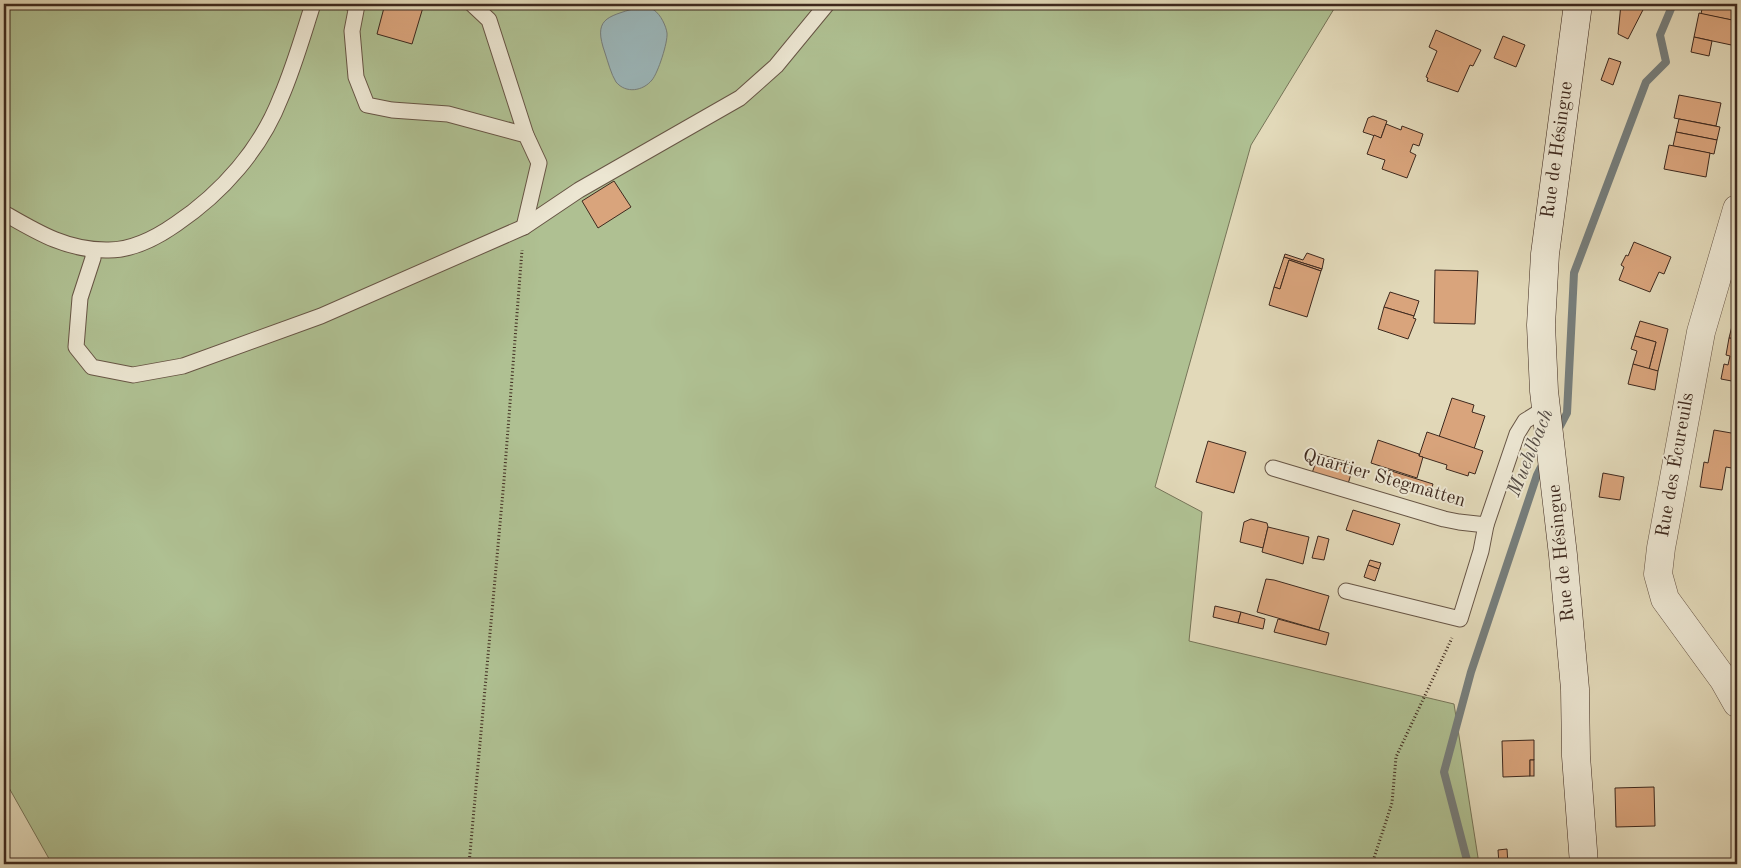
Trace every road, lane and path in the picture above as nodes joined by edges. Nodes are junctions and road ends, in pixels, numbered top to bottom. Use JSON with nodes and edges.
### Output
{"nodes":[{"id":1,"x":313,"y":4,"type":"edge"},
{"id":2,"x":352,"y":4,"type":"edge"},
{"id":3,"x":472,"y":4,"type":"edge"},
{"id":4,"x":827,"y":4,"type":"edge"},
{"id":5,"x":1578,"y":4,"type":"edge"},
{"id":6,"x":526,"y":135,"type":"junction"},
{"id":7,"x":1737,"y":209,"type":"edge"},
{"id":8,"x":4,"y":213,"type":"edge"},
{"id":9,"x":524,"y":227,"type":"junction"},
{"id":10,"x":92,"y":250,"type":"junction"},
{"id":11,"x":1547,"y":413,"type":"junction"},
{"id":12,"x":1273,"y":468,"type":"dead end"},
{"id":13,"x":1486,"y":525,"type":"junction"},
{"id":14,"x":1346,"y":591,"type":"dead end"},
{"id":15,"x":1460,"y":619,"type":"junction"},
{"id":16,"x":1737,"y":703,"type":"edge"},
{"id":17,"x":469,"y":864,"type":"edge"},
{"id":18,"x":1372,"y":864,"type":"edge"},
{"id":19,"x":1584,"y":864,"type":"edge"}],
"edges":[{"from":1,"to":10,"type":"lane"},
{"from":2,"to":6,"type":"lane"},
{"from":3,"to":6,"type":"lane"},
{"from":4,"to":9,"type":"lane"},
{"from":5,"to":11,"type":"street","name":"Rue de Hésingue"},
{"from":6,"to":9,"type":"lane"},
{"from":7,"to":16,"type":"street","name":"Rue des Écureuils"},
{"from":8,"to":10,"type":"lane"},
{"from":9,"to":10,"type":"lane"},
{"from":9,"to":17,"type":"path"},
{"from":11,"to":13,"type":"lane","name":"Quartier Stegmatten"},
{"from":11,"to":19,"type":"street","name":"Rue de Hésingue"},
{"from":12,"to":13,"type":"lane","name":"Quartier Stegmatten"},
{"from":13,"to":15,"type":"lane","name":"Quartier Stegmatten"},
{"from":14,"to":15,"type":"lane"},
{"from":15,"to":18,"type":"path"}]}
